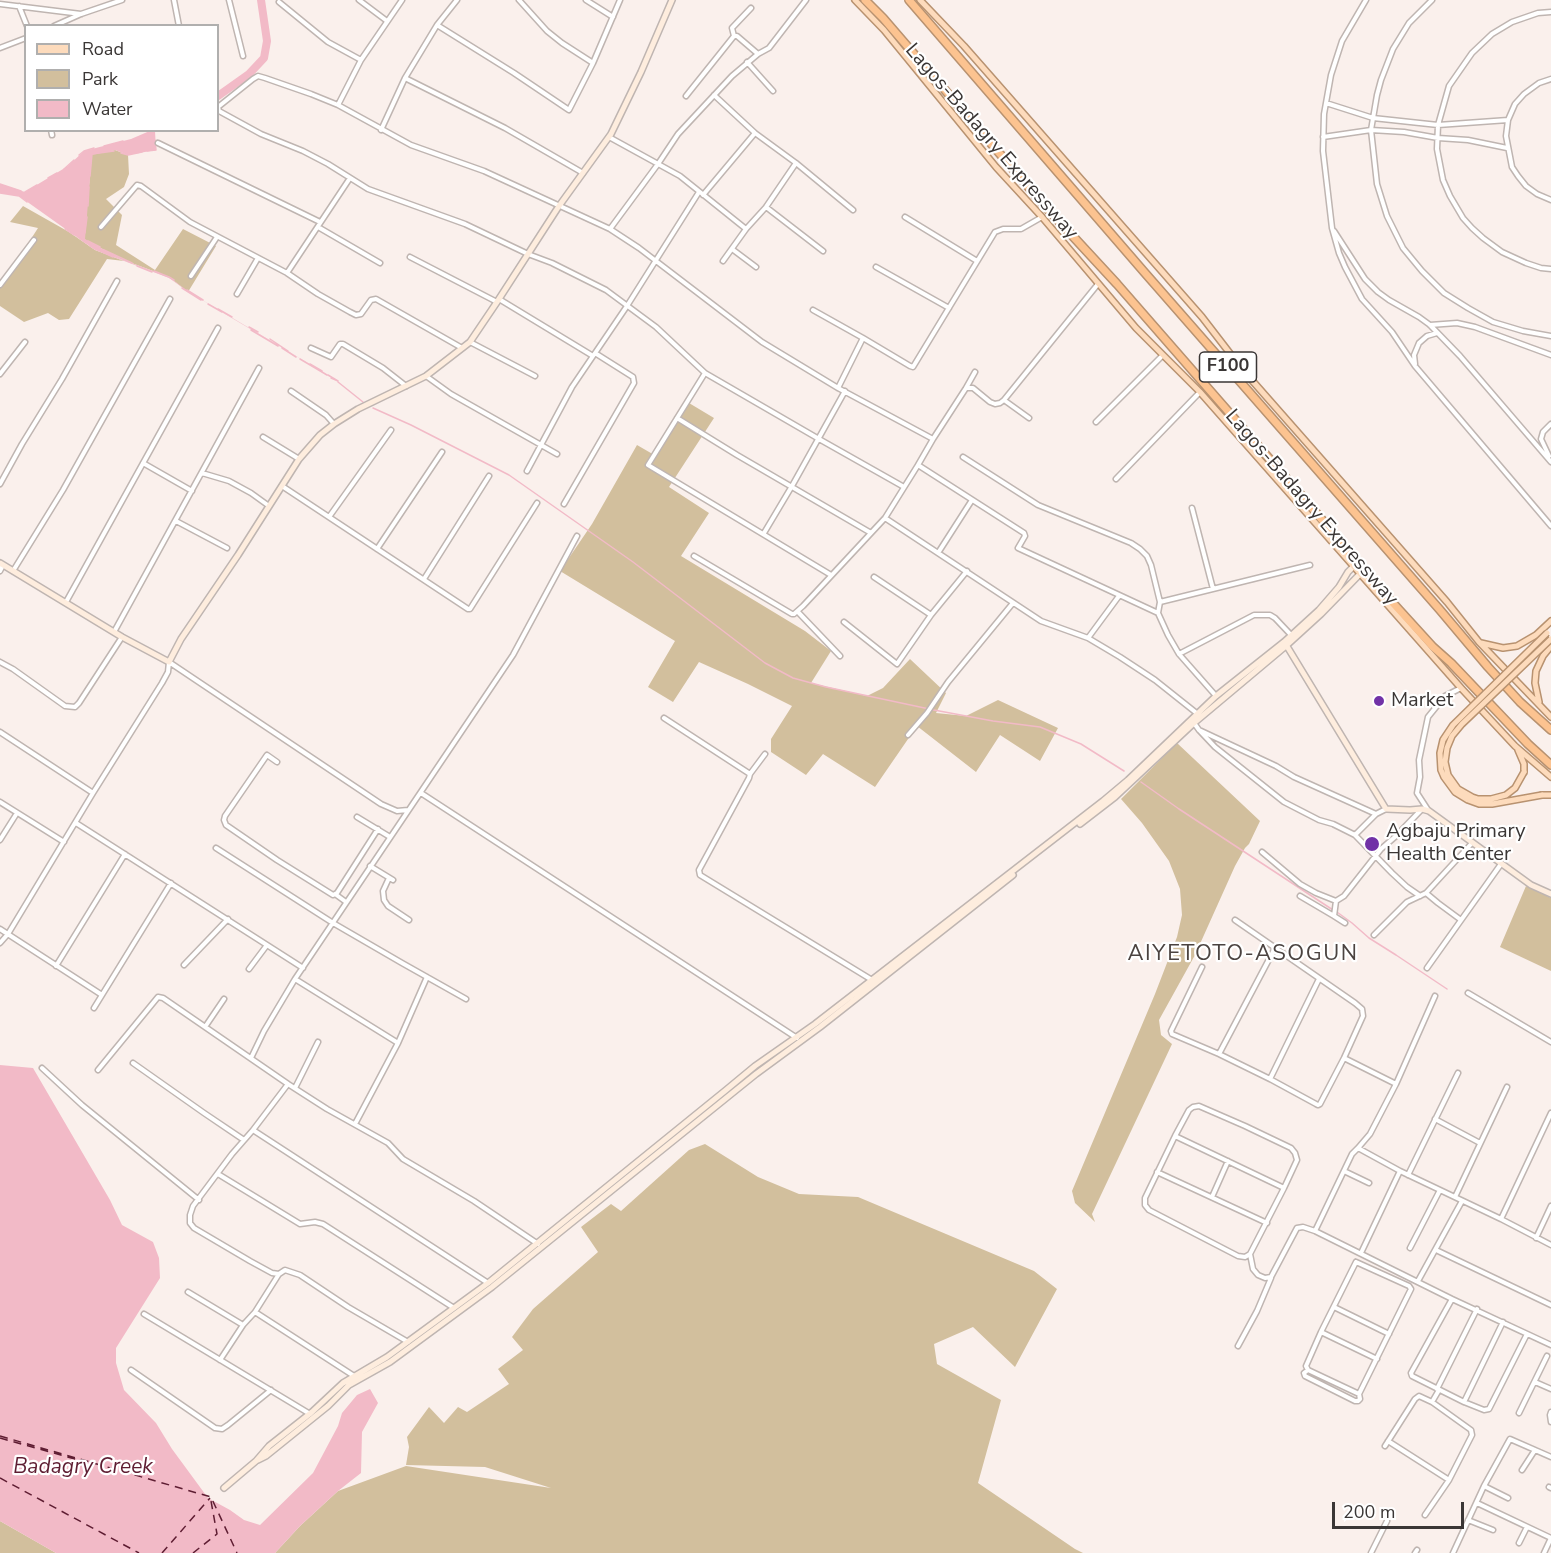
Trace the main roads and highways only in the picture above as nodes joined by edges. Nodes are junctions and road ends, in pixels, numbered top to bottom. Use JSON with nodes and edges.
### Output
{"nodes":[{"id":1,"x":855,"y":0,"type":"edge"},
{"id":2,"x":865,"y":0,"type":"edge"},
{"id":3,"x":909,"y":0,"type":"edge"},
{"id":4,"x":920,"y":0,"type":"edge"},
{"id":5,"x":1551,"y":621,"type":"edge"},
{"id":6,"x":1549,"y":631,"type":"edge"},
{"id":7,"x":1551,"y":639,"type":"edge"},
{"id":8,"x":1479,"y":642,"type":"junction"},
{"id":9,"x":1551,"y":646,"type":"edge"},
{"id":10,"x":1540,"y":707,"type":"junction"},
{"id":11,"x":1551,"y":717,"type":"edge"},
{"id":12,"x":1551,"y":729,"type":"edge"},
{"id":13,"x":1515,"y":746,"type":"junction"},
{"id":14,"x":1551,"y":765,"type":"edge"},
{"id":15,"x":1551,"y":777,"type":"edge"},
{"id":16,"x":1551,"y":795,"type":"edge"}],
"edges":[{"from":1,"to":13,"type":"main road","name":"Lagos-Badagry Expressway"},
{"from":2,"to":14,"type":"highway","name":"Lagos-Badagry Expressway","number":"F100"},
{"from":3,"to":12,"type":"highway","name":"Lagos-Badagry Expressway","number":"F100"},
{"from":4,"to":8,"type":"main road","name":"Lagos-Badagry Expressway"},
{"from":5,"to":8,"type":"main road"},
{"from":6,"to":16,"type":"main road","bridge":true},
{"from":7,"to":13,"type":"main road","bridge":true},
{"from":8,"to":10,"type":"main road","name":"Lagos-Badagry Expressway"},
{"from":9,"to":10,"type":"main road"},
{"from":10,"to":11,"type":"main road","name":"Lagos-Badagry Expressway"},
{"from":13,"to":15,"type":"main road","name":"Lagos-Badagry Expressway"}]}
